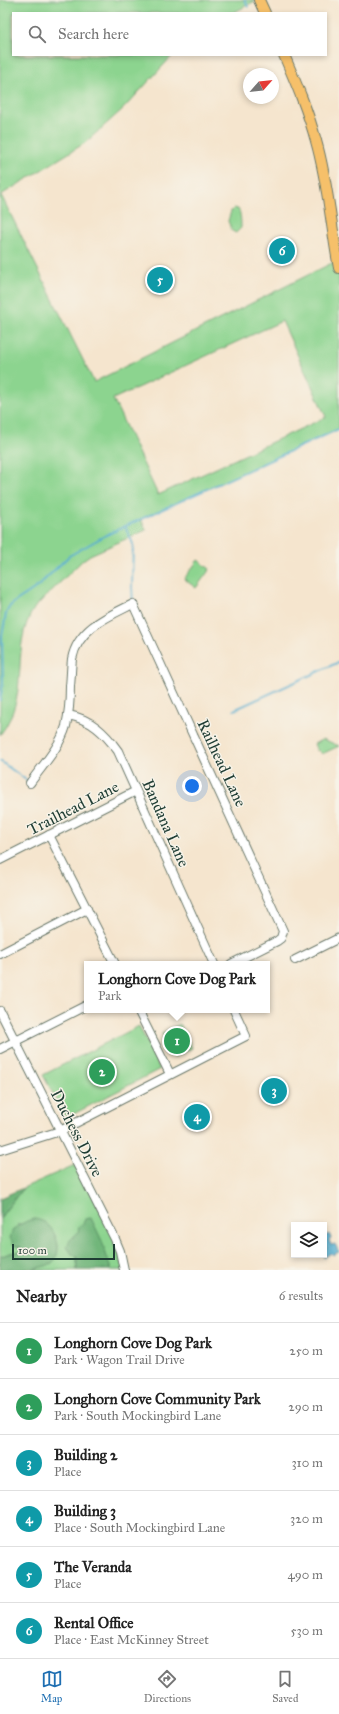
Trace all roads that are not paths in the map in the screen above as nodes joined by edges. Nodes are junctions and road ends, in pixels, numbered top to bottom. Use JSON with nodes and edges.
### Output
{"nodes":[{"id":1,"x":259,"y":0,"type":"edge"},
{"id":2,"x":265,"y":12,"type":"edge"},
{"id":3,"x":284,"y":56,"type":"edge"},
{"id":4,"x":339,"y":268,"type":"edge"},
{"id":5,"x":68,"y":714,"type":"junction"},
{"id":6,"x":30,"y":783,"type":"dead end"},
{"id":7,"x":136,"y":791,"type":"junction"},
{"id":8,"x":49,"y":835,"type":"junction"},
{"id":9,"x":0,"y":860,"type":"edge"},
{"id":10,"x":87,"y":909,"type":"junction"},
{"id":11,"x":339,"y":938,"type":"edge"},
{"id":12,"x":0,"y":954,"type":"edge"},
{"id":13,"x":295,"y":960,"type":"dead end"},
{"id":14,"x":113,"y":961,"type":"edge"},
{"id":15,"x":213,"y":961,"type":"edge"},
{"id":16,"x":238,"y":961,"type":"edge"},
{"id":17,"x":84,"y":1007,"type":"edge"},
{"id":18,"x":0,"y":1011,"type":"edge"},
{"id":19,"x":140,"y":1013,"type":"edge"},
{"id":20,"x":235,"y":1013,"type":"edge"},
{"id":21,"x":16,"y":1042,"type":"junction"},
{"id":22,"x":0,"y":1049,"type":"edge"},
{"id":23,"x":170,"y":1074,"type":"junction"},
{"id":24,"x":60,"y":1131,"type":"junction"},
{"id":25,"x":0,"y":1150,"type":"edge"},
{"id":26,"x":124,"y":1270,"type":"edge"}],
"edges":[{"from":1,"to":2,"type":"main road"},
{"from":3,"to":4,"type":"main road"},
{"from":5,"to":6,"type":"street"},
{"from":5,"to":7,"type":"street","name":"Bandana Lane"},
{"from":5,"to":16,"type":"street","name":"Railhead Lane"},
{"from":7,"to":8,"type":"street","name":"Trailhead Lane"},
{"from":7,"to":15,"type":"street","name":"Bandana Lane"},
{"from":8,"to":9,"type":"street","name":"Trailhead Lane"},
{"from":8,"to":10,"type":"street"},
{"from":10,"to":12,"type":"street"},
{"from":10,"to":14,"type":"street"},
{"from":11,"to":13,"type":"street"},
{"from":17,"to":21,"type":"street"},
{"from":18,"to":21,"type":"street","name":"Duchess Drive"},
{"from":19,"to":23,"type":"street"},
{"from":20,"to":23,"type":"street"},
{"from":21,"to":22,"type":"street"},
{"from":21,"to":24,"type":"street","name":"Duchess Drive"},
{"from":23,"to":24,"type":"street"},
{"from":24,"to":25,"type":"street"},
{"from":24,"to":26,"type":"street","name":"Duchess Drive"}]}
